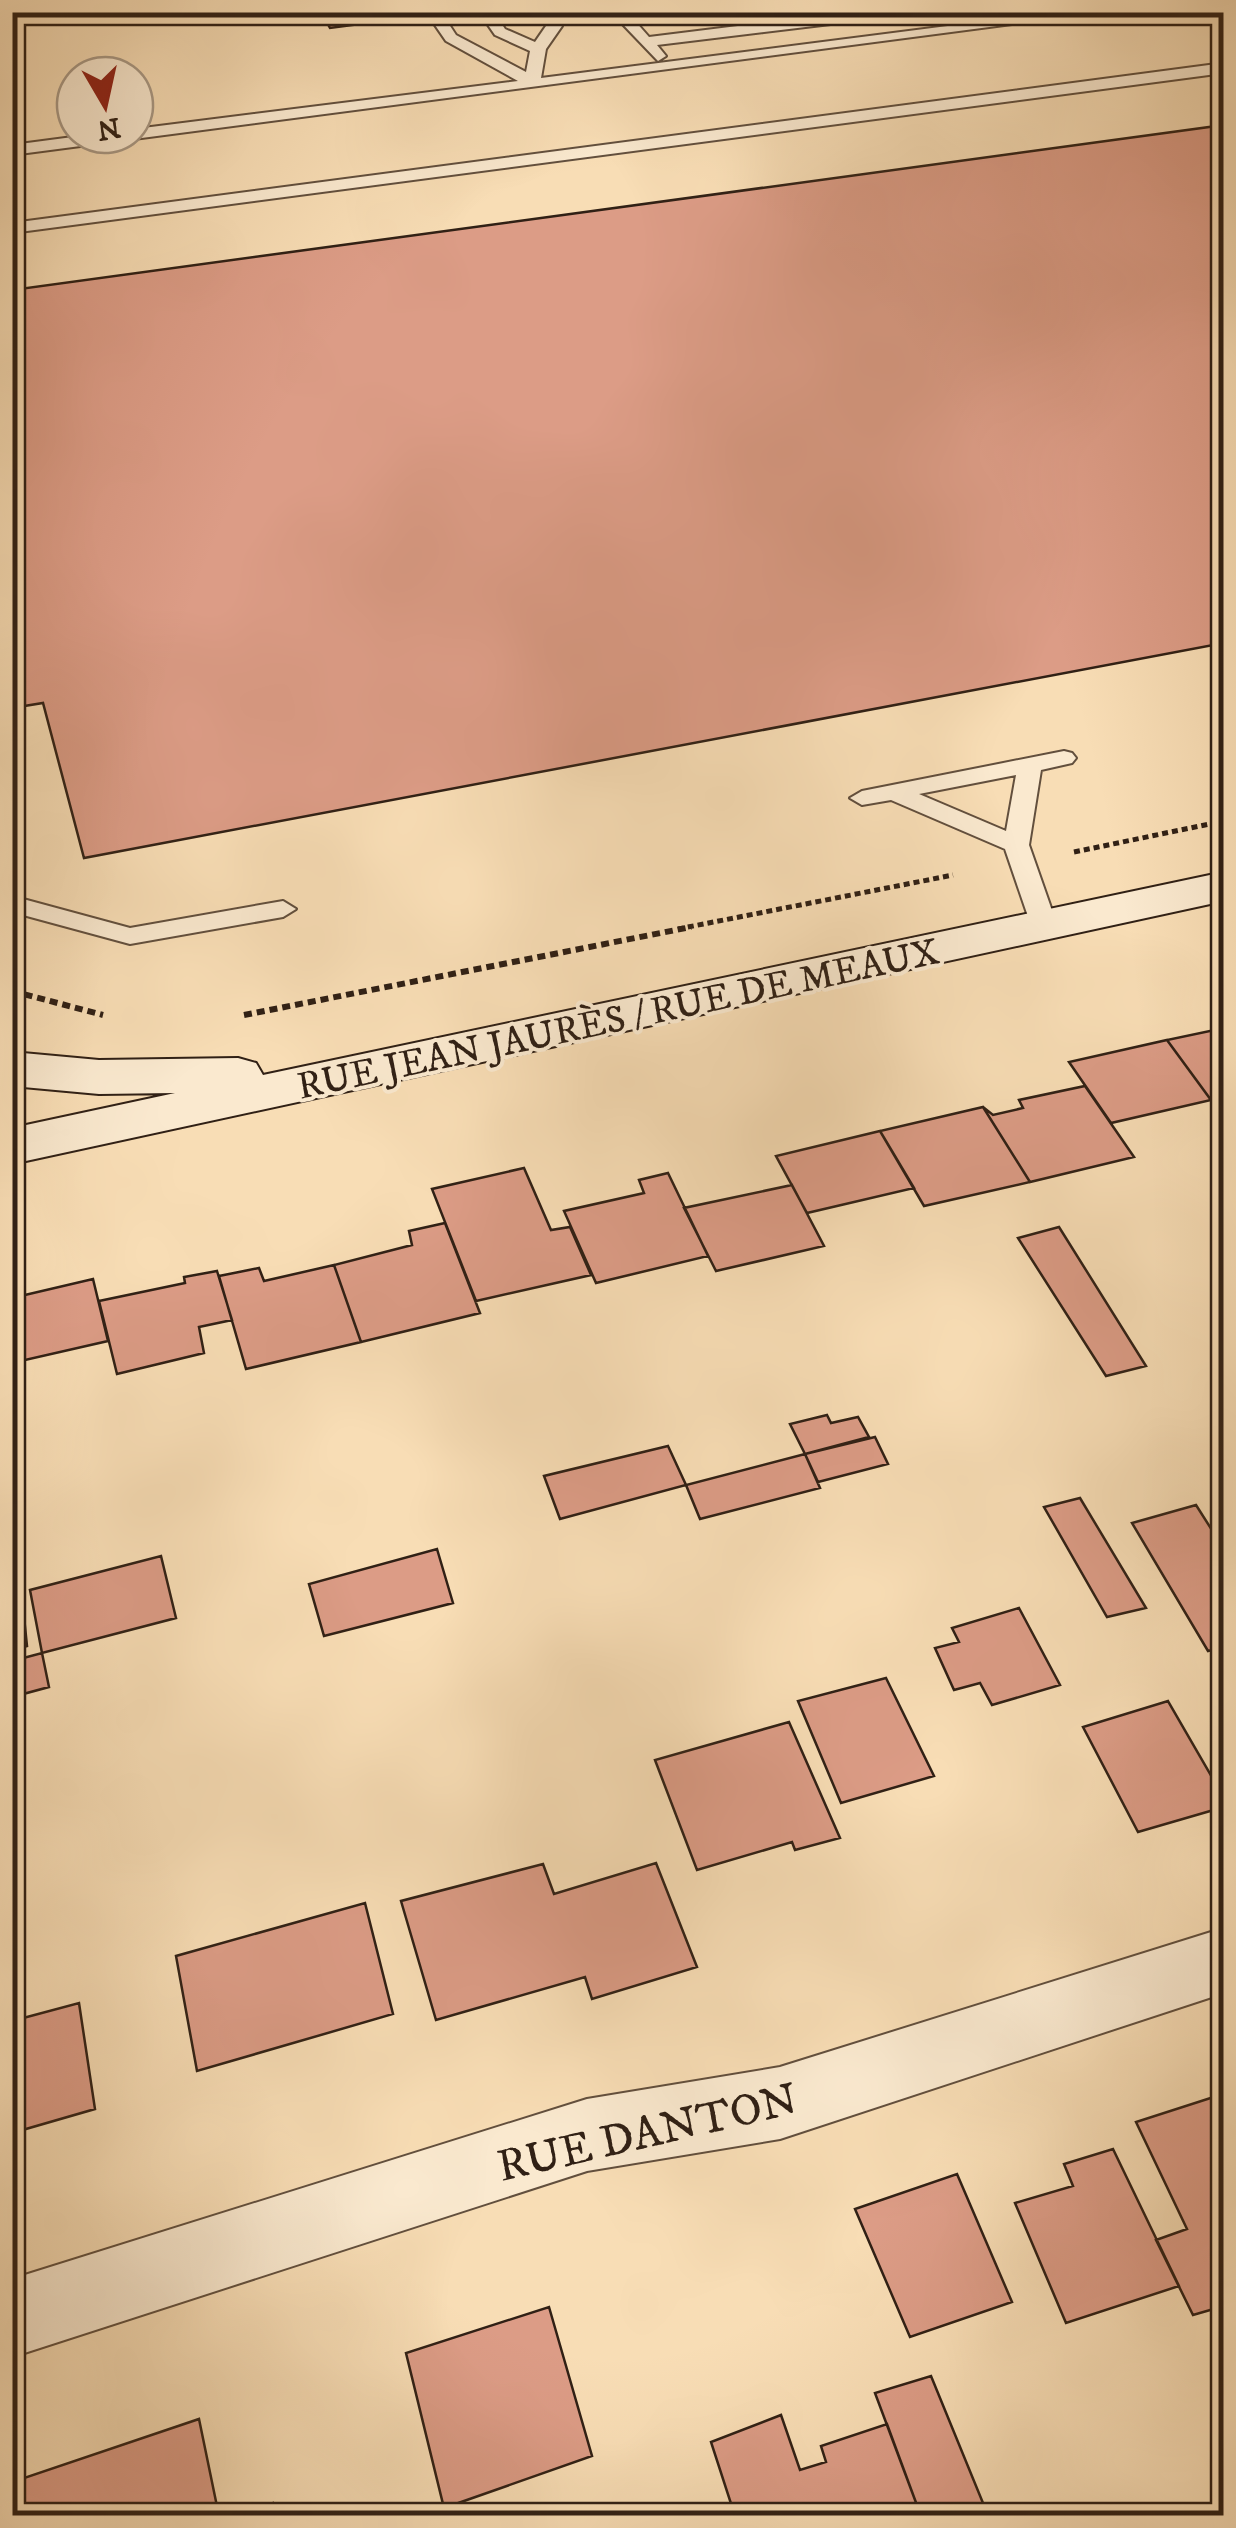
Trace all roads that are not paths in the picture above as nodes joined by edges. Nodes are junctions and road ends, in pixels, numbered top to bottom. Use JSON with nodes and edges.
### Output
{"nodes":[{"id":1,"x":433,"y":12,"type":"edge"},
{"id":2,"x":486,"y":12,"type":"edge"},
{"id":3,"x":543,"y":12,"type":"edge"},
{"id":4,"x":618,"y":12,"type":"edge"},
{"id":5,"x":844,"y":12,"type":"edge"},
{"id":6,"x":1097,"y":12,"type":"edge"},
{"id":7,"x":520,"y":25,"type":"dead end"},
{"id":8,"x":479,"y":34,"type":"dead end"},
{"id":9,"x":646,"y":42,"type":"junction"},
{"id":10,"x":538,"y":49,"type":"junction"},
{"id":11,"x":481,"y":55,"type":"junction"},
{"id":12,"x":666,"y":66,"type":"junction"},
{"id":13,"x":1224,"y":68,"type":"edge"},
{"id":14,"x":532,"y":82,"type":"junction"},
{"id":15,"x":41,"y":129,"type":"dead end"},
{"id":16,"x":155,"y":131,"type":"edge"},
{"id":17,"x":12,"y":133,"type":"edge"},
{"id":18,"x":55,"y":144,"type":"edge"},
{"id":19,"x":12,"y":150,"type":"edge"},
{"id":20,"x":12,"y":228,"type":"edge"},
{"id":21,"x":1064,"y":758,"type":"dead end"},
{"id":22,"x":1030,"y":764,"type":"junction"},
{"id":23,"x":894,"y":792,"type":"junction"},
{"id":24,"x":862,"y":798,"type":"dead end"},
{"id":25,"x":1016,"y":844,"type":"junction"},
{"id":26,"x":1224,"y":886,"type":"edge"},
{"id":27,"x":12,"y":904,"type":"edge"},
{"id":28,"x":283,"y":909,"type":"dead end"},
{"id":29,"x":1044,"y":925,"type":"junction"},
{"id":30,"x":12,"y":1069,"type":"edge"},
{"id":31,"x":361,"y":1074,"type":"junction"},
{"id":32,"x":12,"y":1146,"type":"edge"},
{"id":33,"x":1224,"y":1960,"type":"edge"},
{"id":34,"x":12,"y":2318,"type":"edge"}],
"edges":[{"from":1,"to":11,"type":"lane"},
{"from":2,"to":10,"type":"lane"},
{"from":3,"to":10,"type":"lane"},
{"from":4,"to":9,"type":"lane"},
{"from":5,"to":9,"type":"lane"},
{"from":6,"to":12,"type":"lane"},
{"from":7,"to":10,"type":"lane"},
{"from":8,"to":11,"type":"lane"},
{"from":9,"to":12,"type":"lane"},
{"from":10,"to":14,"type":"lane"},
{"from":11,"to":14,"type":"lane"},
{"from":12,"to":14,"type":"lane"},
{"from":13,"to":20,"type":"lane"},
{"from":14,"to":16,"type":"lane"},
{"from":15,"to":17,"type":"lane"},
{"from":18,"to":19,"type":"lane"},
{"from":21,"to":22,"type":"lane"},
{"from":22,"to":23,"type":"lane"},
{"from":22,"to":25,"type":"lane"},
{"from":23,"to":24,"type":"lane"},
{"from":23,"to":25,"type":"lane"},
{"from":25,"to":29,"type":"lane"},
{"from":26,"to":29,"type":"main road","name":"RUE JEAN JAURÈS / RUE DE MEAUX"},
{"from":27,"to":28,"type":"lane"},
{"from":29,"to":31,"type":"main road","name":"RUE JEAN JAURÈS / RUE DE MEAUX"},
{"from":30,"to":31,"type":"main road"},
{"from":31,"to":32,"type":"main road","name":"RUE JEAN JAURÈS / RUE DE MEAUX"},
{"from":33,"to":34,"type":"main road","name":"RUE DANTON"}]}
